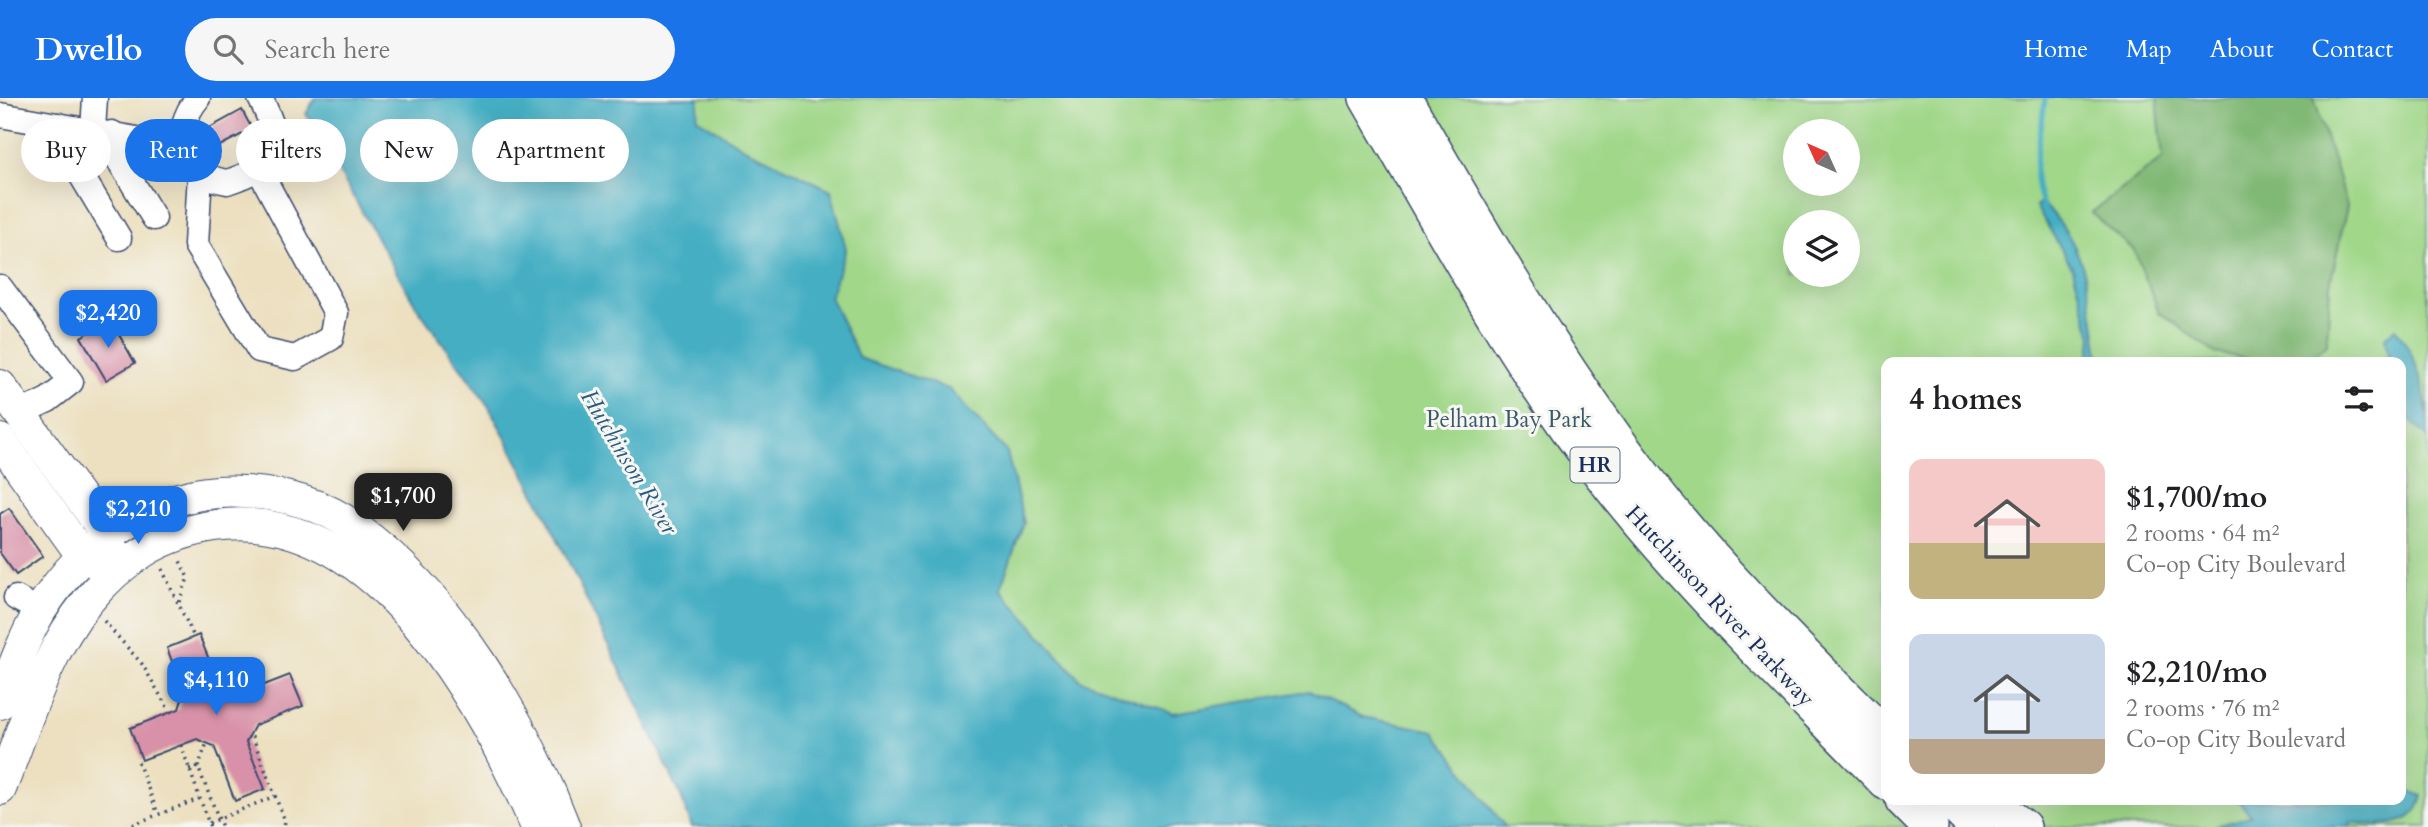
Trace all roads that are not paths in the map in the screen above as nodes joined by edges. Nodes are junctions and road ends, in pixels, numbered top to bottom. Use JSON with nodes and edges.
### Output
{"nodes":[{"id":1,"x":95,"y":98,"type":"edge"},
{"id":2,"x":198,"y":98,"type":"edge"},
{"id":3,"x":260,"y":98,"type":"edge"},
{"id":4,"x":1367,"y":98,"type":"edge"},
{"id":5,"x":1404,"y":98,"type":"edge"},
{"id":6,"x":0,"y":115,"type":"edge"},
{"id":7,"x":24,"y":119,"type":"edge"},
{"id":8,"x":100,"y":119,"type":"edge"},
{"id":9,"x":187,"y":119,"type":"edge"},
{"id":10,"x":272,"y":119,"type":"edge"},
{"id":11,"x":111,"y":146,"type":"edge"},
{"id":12,"x":85,"y":182,"type":"edge"},
{"id":13,"x":200,"y":182,"type":"edge"},
{"id":14,"x":266,"y":182,"type":"edge"},
{"id":15,"x":154,"y":218,"type":"dead end"},
{"id":16,"x":119,"y":238,"type":"dead end"},
{"id":17,"x":0,"y":287,"type":"edge"},
{"id":18,"x":0,"y":386,"type":"edge"},
{"id":19,"x":20,"y":413,"type":"junction"},
{"id":20,"x":0,"y":440,"type":"edge"},
{"id":21,"x":108,"y":536,"type":"junction"},
{"id":22,"x":85,"y":558,"type":"junction"},
{"id":23,"x":117,"y":570,"type":"junction"},
{"id":24,"x":0,"y":703,"type":"edge"},
{"id":25,"x":1879,"y":728,"type":"edge"},
{"id":26,"x":1881,"y":777,"type":"edge"},
{"id":27,"x":2,"y":781,"type":"edge"},
{"id":28,"x":1908,"y":805,"type":"edge"},
{"id":29,"x":1954,"y":805,"type":"edge"},
{"id":30,"x":1993,"y":805,"type":"edge"},
{"id":31,"x":537,"y":827,"type":"edge"},
{"id":32,"x":564,"y":827,"type":"edge"},
{"id":33,"x":1930,"y":827,"type":"edge"},
{"id":34,"x":1976,"y":827,"type":"edge"},
{"id":35,"x":2023,"y":827,"type":"edge"}],
"edges":[{"from":1,"to":8,"type":"street"},
{"from":2,"to":9,"type":"street"},
{"from":3,"to":10,"type":"street"},
{"from":4,"to":26,"type":"highway","name":"Hutchinson River Parkway","number":"HR"},
{"from":5,"to":25,"type":"highway","name":"Hutchinson River Parkway","number":"HR"},
{"from":6,"to":7,"type":"street"},
{"from":11,"to":15,"type":"street"},
{"from":12,"to":16,"type":"street"},
{"from":13,"to":14,"type":"street"},
{"from":17,"to":19,"type":"street"},
{"from":18,"to":19,"type":"main road"},
{"from":19,"to":21,"type":"main road"},
{"from":20,"to":22,"type":"main road"},
{"from":21,"to":22,"type":"main road"},
{"from":21,"to":23,"type":"main road"},
{"from":21,"to":32,"type":"main road"},
{"from":22,"to":23,"type":"main road"},
{"from":22,"to":24,"type":"main road"},
{"from":23,"to":27,"type":"main road"},
{"from":23,"to":31,"type":"main road"},
{"from":28,"to":33,"type":"highway"},
{"from":29,"to":34,"type":"highway"},
{"from":30,"to":35,"type":"highway"}]}
